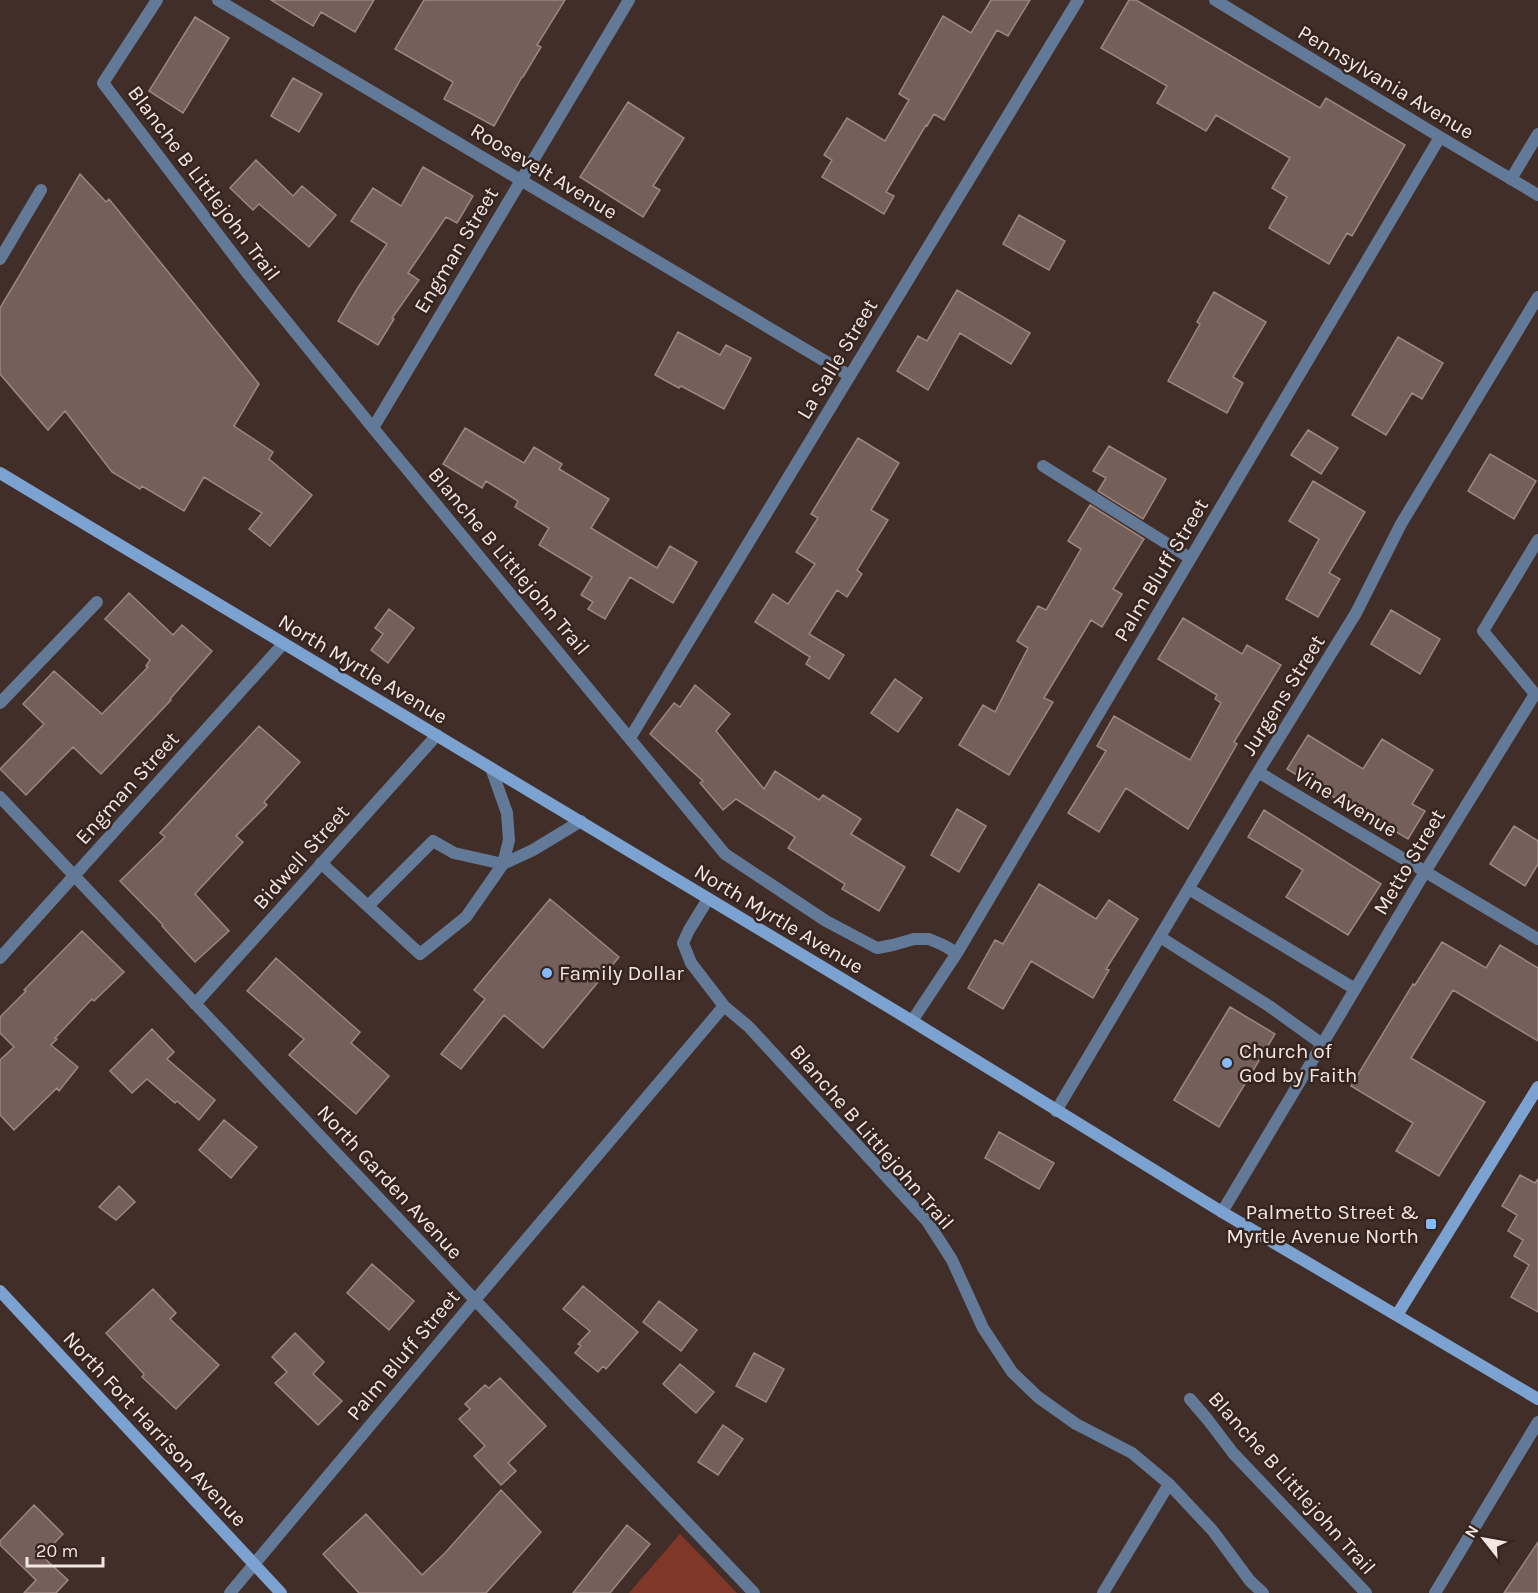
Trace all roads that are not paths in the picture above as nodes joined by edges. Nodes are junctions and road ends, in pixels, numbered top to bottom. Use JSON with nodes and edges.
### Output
{"nodes":[{"id":1,"x":157,"y":0,"type":"edge"},
{"id":2,"x":218,"y":0,"type":"edge"},
{"id":3,"x":629,"y":0,"type":"edge"},
{"id":4,"x":1078,"y":0,"type":"edge"},
{"id":5,"x":1215,"y":0,"type":"edge"},
{"id":6,"x":1538,"y":134,"type":"edge"},
{"id":7,"x":1440,"y":137,"type":"junction"},
{"id":8,"x":1511,"y":179,"type":"junction"},
{"id":9,"x":520,"y":180,"type":"junction"},
{"id":10,"x":41,"y":190,"type":"dead end"},
{"id":11,"x":1538,"y":195,"type":"edge"},
{"id":12,"x":0,"y":259,"type":"edge"},
{"id":13,"x":1538,"y":297,"type":"edge"},
{"id":14,"x":850,"y":376,"type":"junction"},
{"id":15,"x":373,"y":428,"type":"junction"},
{"id":16,"x":1043,"y":466,"type":"dead end"},
{"id":17,"x":0,"y":473,"type":"edge"},
{"id":18,"x":1538,"y":540,"type":"edge"},
{"id":19,"x":1190,"y":558,"type":"junction"},
{"id":20,"x":97,"y":602,"type":"dead end"},
{"id":21,"x":283,"y":644,"type":"junction"},
{"id":22,"x":0,"y":703,"type":"edge"},
{"id":23,"x":437,"y":735,"type":"junction"},
{"id":24,"x":630,"y":738,"type":"junction"},
{"id":25,"x":491,"y":768,"type":"junction"},
{"id":26,"x":1258,"y":772,"type":"junction"},
{"id":27,"x":0,"y":797,"type":"edge"},
{"id":28,"x":581,"y":821,"type":"junction"},
{"id":29,"x":321,"y":863,"type":"junction"},
{"id":30,"x":503,"y":864,"type":"junction"},
{"id":31,"x":1425,"y":872,"type":"junction"},
{"id":32,"x":74,"y":876,"type":"junction"},
{"id":33,"x":1189,"y":889,"type":"junction"},
{"id":34,"x":708,"y":899,"type":"junction"},
{"id":35,"x":368,"y":906,"type":"junction"},
{"id":36,"x":1160,"y":937,"type":"junction"},
{"id":37,"x":1538,"y":939,"type":"edge"},
{"id":38,"x":957,"y":953,"type":"junction"},
{"id":39,"x":0,"y":958,"type":"edge"},
{"id":40,"x":1355,"y":989,"type":"junction"},
{"id":41,"x":195,"y":1004,"type":"junction"},
{"id":42,"x":724,"y":1006,"type":"junction"},
{"id":43,"x":912,"y":1021,"type":"junction"},
{"id":44,"x":1322,"y":1044,"type":"junction"},
{"id":45,"x":1538,"y":1087,"type":"edge"},
{"id":46,"x":1056,"y":1111,"type":"junction"},
{"id":47,"x":1222,"y":1212,"type":"junction"},
{"id":48,"x":0,"y":1291,"type":"edge"},
{"id":49,"x":475,"y":1300,"type":"junction"},
{"id":50,"x":1397,"y":1315,"type":"junction"},
{"id":51,"x":1190,"y":1399,"type":"dead end"},
{"id":52,"x":1538,"y":1399,"type":"edge"},
{"id":53,"x":1538,"y":1422,"type":"edge"},
{"id":54,"x":1169,"y":1484,"type":"junction"},
{"id":55,"x":254,"y":1564,"type":"junction"},
{"id":56,"x":230,"y":1593,"type":"edge"},
{"id":57,"x":282,"y":1593,"type":"edge"},
{"id":58,"x":754,"y":1593,"type":"edge"},
{"id":59,"x":1103,"y":1593,"type":"edge"},
{"id":60,"x":1263,"y":1593,"type":"edge"},
{"id":61,"x":1366,"y":1593,"type":"edge"},
{"id":62,"x":1435,"y":1593,"type":"edge"}],
"edges":[{"from":1,"to":15,"type":"street","name":"Blanche B Littlejohn Trail"},
{"from":2,"to":9,"type":"street","name":"Roosevelt Avenue"},
{"from":3,"to":9,"type":"street","name":"Engman Street"},
{"from":4,"to":14,"type":"street","name":"La Salle Street"},
{"from":5,"to":7,"type":"street","name":"Pennsylvania Avenue"},
{"from":6,"to":8,"type":"street"},
{"from":7,"to":8,"type":"street","name":"Pennsylvania Avenue"},
{"from":7,"to":19,"type":"street","name":"Palm Bluff Street"},
{"from":8,"to":11,"type":"street","name":"Pennsylvania Avenue"},
{"from":9,"to":14,"type":"street","name":"Roosevelt Avenue"},
{"from":9,"to":15,"type":"street","name":"Engman Street"},
{"from":10,"to":12,"type":"street"},
{"from":13,"to":26,"type":"street","name":"Jurgens Street"},
{"from":14,"to":24,"type":"street","name":"La Salle Street"},
{"from":15,"to":24,"type":"street","name":"Blanche B Littlejohn Trail"},
{"from":16,"to":19,"type":"street"},
{"from":17,"to":21,"type":"main road","name":"North Myrtle Avenue"},
{"from":18,"to":31,"type":"street","name":"Metto Street"},
{"from":19,"to":38,"type":"street","name":"Palm Bluff Street"},
{"from":20,"to":22,"type":"street"},
{"from":21,"to":23,"type":"main road","name":"North Myrtle Avenue"},
{"from":21,"to":32,"type":"street","name":"Engman Street"},
{"from":23,"to":25,"type":"main road","name":"North Myrtle Avenue"},
{"from":23,"to":29,"type":"street","name":"Bidwell Street"},
{"from":24,"to":38,"type":"street","name":"Blanche B Littlejohn Trail"},
{"from":25,"to":28,"type":"main road","name":"North Myrtle Avenue"},
{"from":25,"to":30,"type":"street"},
{"from":26,"to":31,"type":"street","name":"Vine Avenue"},
{"from":26,"to":33,"type":"street","name":"Jurgens Street"},
{"from":27,"to":32,"type":"street","name":"North Garden Avenue"},
{"from":28,"to":30,"type":"street"},
{"from":28,"to":34,"type":"main road","name":"North Myrtle Avenue"},
{"from":29,"to":35,"type":"street"},
{"from":29,"to":41,"type":"street","name":"Bidwell Street"},
{"from":30,"to":35,"type":"street"},
{"from":30,"to":35,"type":"street"},
{"from":31,"to":37,"type":"street","name":"Vine Avenue"},
{"from":31,"to":40,"type":"street","name":"Metto Street"},
{"from":32,"to":39,"type":"street","name":"Engman Street"},
{"from":32,"to":41,"type":"street","name":"North Garden Avenue"},
{"from":33,"to":36,"type":"street","name":"Jurgens Street"},
{"from":33,"to":40,"type":"street"},
{"from":34,"to":42,"type":"street","name":"Blanche B Littlejohn Trail"},
{"from":34,"to":43,"type":"main road","name":"North Myrtle Avenue"},
{"from":36,"to":44,"type":"street"},
{"from":36,"to":46,"type":"street","name":"Jurgens Street"},
{"from":38,"to":43,"type":"street","name":"Palm Bluff Street"},
{"from":40,"to":44,"type":"street","name":"Metto Street"},
{"from":41,"to":49,"type":"street","name":"North Garden Avenue"},
{"from":42,"to":49,"type":"street","name":"Palm Bluff Street"},
{"from":42,"to":54,"type":"street","name":"Blanche B Littlejohn Trail"},
{"from":43,"to":46,"type":"main road","name":"North Myrtle Avenue"},
{"from":44,"to":47,"type":"street","name":"Metto Street"},
{"from":45,"to":50,"type":"main road"},
{"from":46,"to":47,"type":"main road","name":"North Myrtle Avenue"},
{"from":47,"to":50,"type":"main road","name":"North Myrtle Avenue"},
{"from":48,"to":55,"type":"main road","name":"North Fort Harrison Avenue"},
{"from":49,"to":55,"type":"street","name":"Palm Bluff Street"},
{"from":49,"to":58,"type":"street","name":"North Garden Avenue"},
{"from":50,"to":52,"type":"main road","name":"North Myrtle Avenue"},
{"from":51,"to":61,"type":"street","name":"Blanche B Littlejohn Trail"},
{"from":53,"to":62,"type":"street"},
{"from":54,"to":59,"type":"street"},
{"from":54,"to":60,"type":"street","name":"Blanche B Littlejohn Trail"},
{"from":55,"to":56,"type":"street","name":"Palm Bluff Street"},
{"from":55,"to":57,"type":"main road","name":"North Fort Harrison Avenue"}]}
